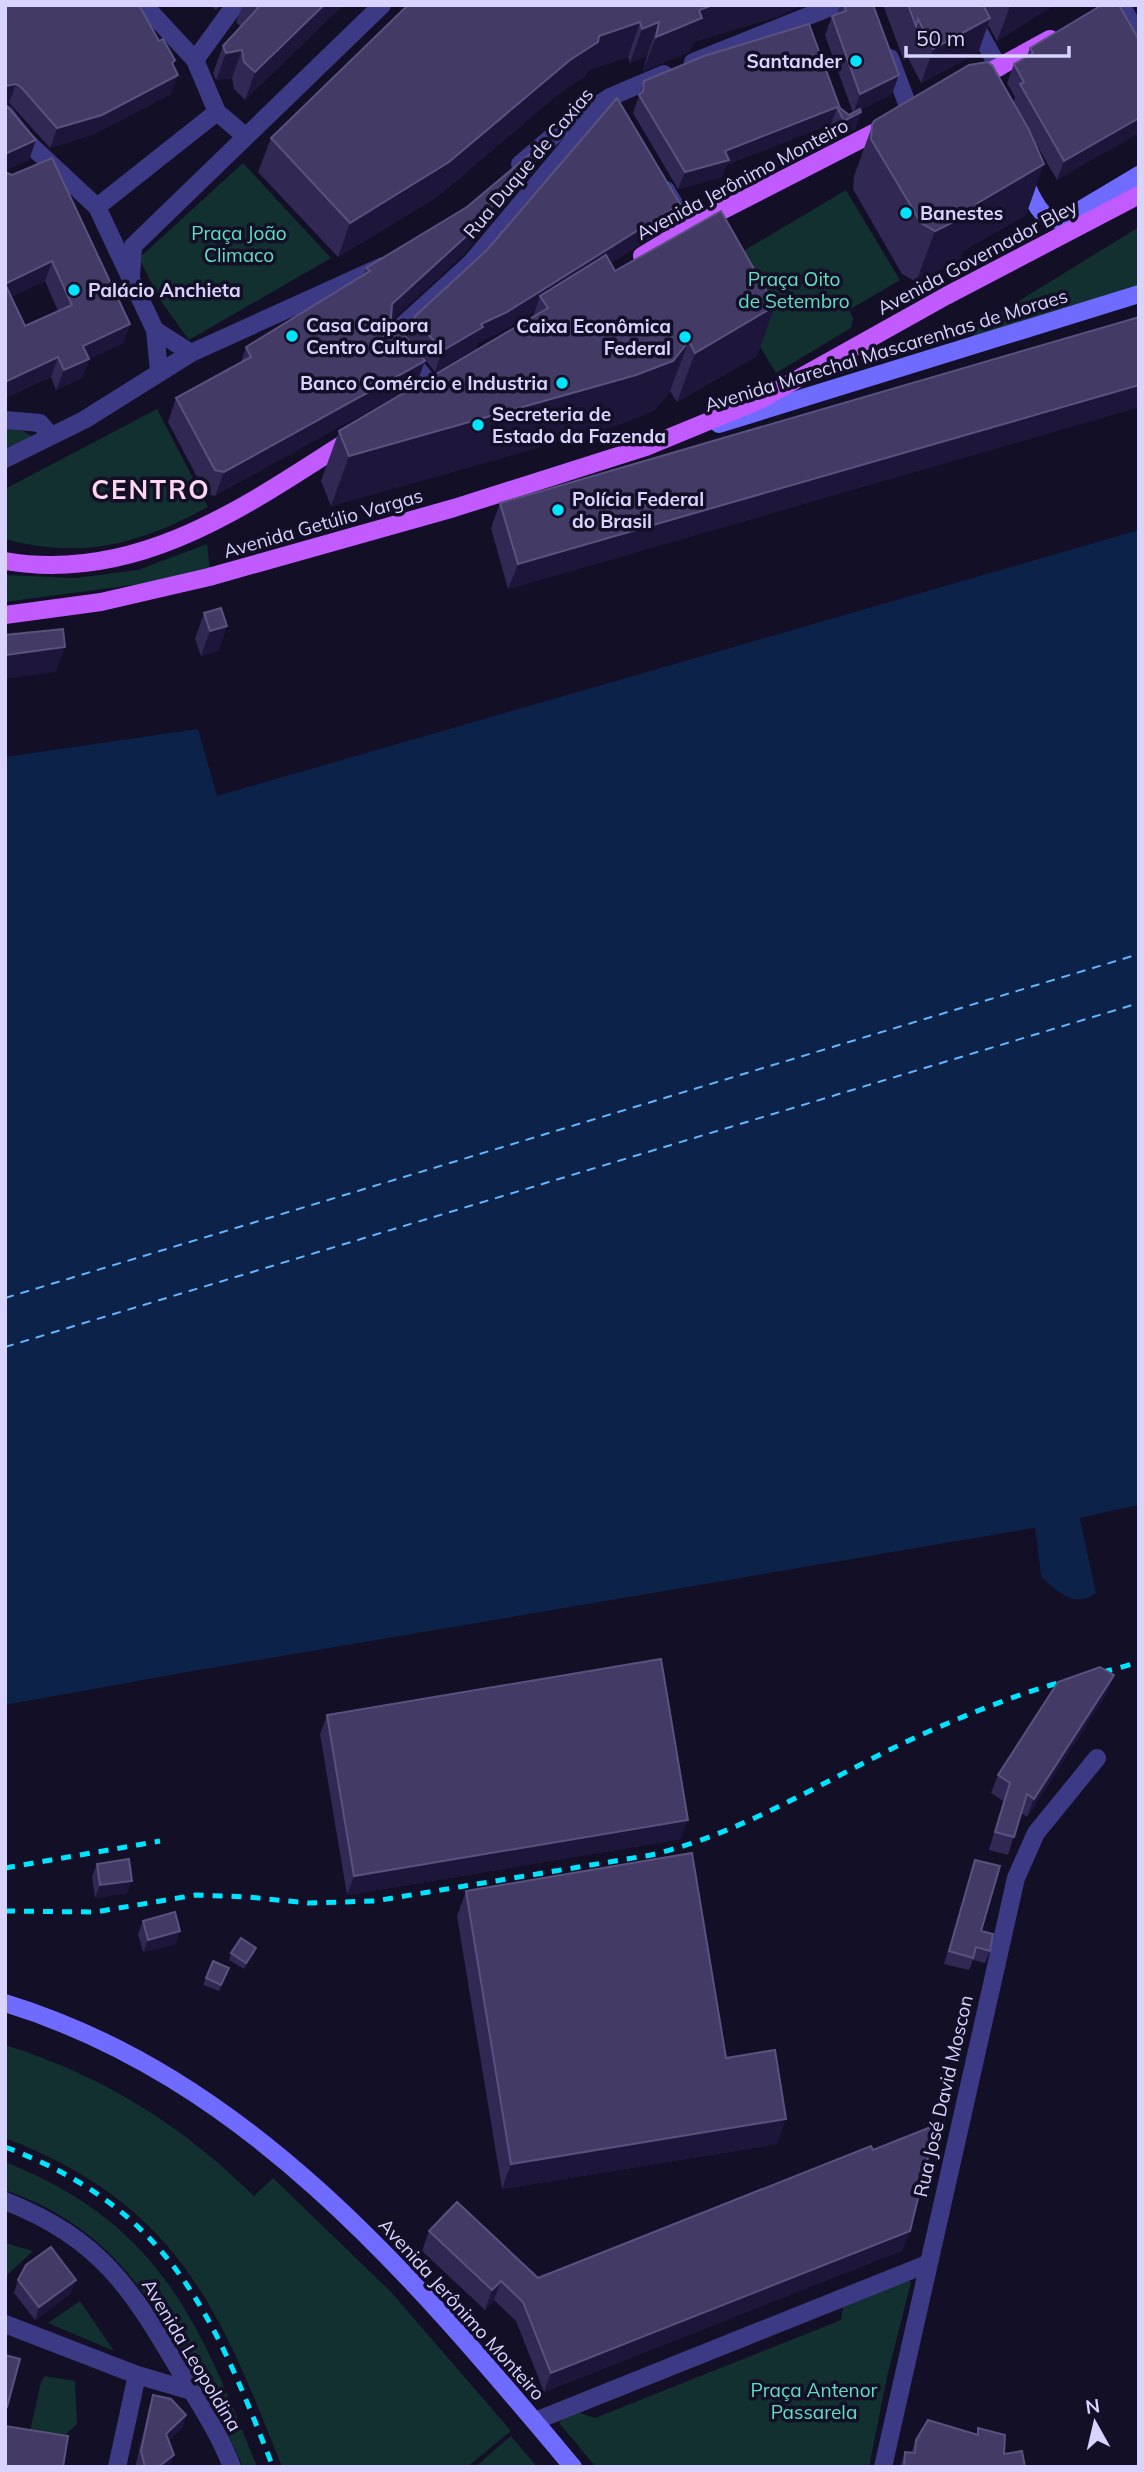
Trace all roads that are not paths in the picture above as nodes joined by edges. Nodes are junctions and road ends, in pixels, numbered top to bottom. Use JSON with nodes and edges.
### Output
{"nodes":[{"id":1,"x":145,"y":5,"type":"edge"},
{"id":2,"x":234,"y":5,"type":"edge"},
{"id":3,"x":382,"y":5,"type":"edge"},
{"id":4,"x":836,"y":5,"type":"edge"},
{"id":5,"x":964,"y":5,"type":"edge"},
{"id":6,"x":1121,"y":5,"type":"edge"},
{"id":7,"x":1069,"y":28,"type":"edge"},
{"id":8,"x":1139,"y":37,"type":"edge"},
{"id":9,"x":885,"y":43,"type":"edge"},
{"id":10,"x":195,"y":60,"type":"junction"},
{"id":11,"x":999,"y":68,"type":"junction"},
{"id":12,"x":971,"y":88,"type":"edge"},
{"id":13,"x":614,"y":103,"type":"junction"},
{"id":14,"x":917,"y":110,"type":"joint"},
{"id":15,"x":218,"y":111,"type":"junction"},
{"id":16,"x":5,"y":114,"type":"edge"},
{"id":17,"x":245,"y":136,"type":"junction"},
{"id":18,"x":49,"y":163,"type":"junction"},
{"id":19,"x":1016,"y":164,"type":"edge"},
{"id":20,"x":653,"y":169,"type":"edge"},
{"id":21,"x":27,"y":173,"type":"edge"},
{"id":22,"x":507,"y":175,"type":"edge"},
{"id":23,"x":1139,"y":175,"type":"edge"},
{"id":24,"x":1139,"y":195,"type":"edge"},
{"id":25,"x":97,"y":207,"type":"junction"},
{"id":26,"x":688,"y":228,"type":"junction"},
{"id":27,"x":114,"y":245,"type":"junction"},
{"id":28,"x":133,"y":246,"type":"junction"},
{"id":29,"x":395,"y":259,"type":"edge"},
{"id":30,"x":630,"y":264,"type":"edge"},
{"id":31,"x":131,"y":276,"type":"junction"},
{"id":32,"x":1139,"y":295,"type":"edge"},
{"id":33,"x":155,"y":330,"type":"junction"},
{"id":34,"x":191,"y":353,"type":"junction"},
{"id":35,"x":159,"y":371,"type":"junction"},
{"id":36,"x":432,"y":387,"type":"edge"},
{"id":37,"x":5,"y":420,"type":"edge"},
{"id":38,"x":366,"y":429,"type":"edge"},
{"id":39,"x":51,"y":436,"type":"junction"},
{"id":40,"x":646,"y":447,"type":"junction"},
{"id":41,"x":5,"y":459,"type":"edge"},
{"id":42,"x":5,"y":561,"type":"edge"},
{"id":43,"x":5,"y":615,"type":"edge"},
{"id":44,"x":1097,"y":1758,"type":"dead end"},
{"id":45,"x":5,"y":2003,"type":"edge"},
{"id":46,"x":5,"y":2201,"type":"edge"},
{"id":47,"x":927,"y":2264,"type":"junction"},
{"id":48,"x":5,"y":2324,"type":"edge"},
{"id":49,"x":137,"y":2375,"type":"junction"},
{"id":50,"x":192,"y":2391,"type":"junction"},
{"id":51,"x":535,"y":2421,"type":"junction"},
{"id":52,"x":117,"y":2467,"type":"edge"},
{"id":53,"x":232,"y":2467,"type":"edge"},
{"id":54,"x":573,"y":2467,"type":"edge"},
{"id":55,"x":883,"y":2467,"type":"edge"}],
"edges":[{"from":1,"to":10,"type":"street"},
{"from":2,"to":10,"type":"street"},
{"from":3,"to":17,"type":"street"},
{"from":4,"to":13,"type":"street","name":"Rua Duque de Caxias"},
{"from":5,"to":11,"type":"street"},
{"from":6,"to":8,"type":"street"},
{"from":7,"to":11,"type":"main road"},
{"from":9,"to":14,"type":"street"},
{"from":10,"to":15,"type":"street"},
{"from":11,"to":12,"type":"main road"},
{"from":13,"to":22,"type":"street"},
{"from":13,"to":36,"type":"street","name":"Rua Duque de Caxias"},
{"from":14,"to":26,"type":"main road","name":"Avenida Jerônimo Monteiro"},
{"from":15,"to":17,"type":"street"},
{"from":15,"to":25,"type":"street"},
{"from":16,"to":18,"type":"street"},
{"from":17,"to":28,"type":"street"},
{"from":18,"to":21,"type":"street"},
{"from":18,"to":25,"type":"street"},
{"from":19,"to":23,"type":"street","name":"Avenida Governador Bley"},
{"from":20,"to":26,"type":"street"},
{"from":24,"to":40,"type":"main road","name":"Avenida Governador Bley"},
{"from":25,"to":27,"type":"street"},
{"from":26,"to":30,"type":"main road","name":"Avenida Jerônimo Monteiro"},
{"from":27,"to":28,"type":"street"},
{"from":27,"to":31,"type":"street"},
{"from":28,"to":31,"type":"street"},
{"from":29,"to":34,"type":"street"},
{"from":31,"to":33,"type":"street"},
{"from":32,"to":40,"type":"street","name":"Avenida Marechal Mascarenhas de Moraes"},
{"from":33,"to":34,"type":"street"},
{"from":33,"to":35,"type":"street"},
{"from":34,"to":35,"type":"street"},
{"from":35,"to":39,"type":"street"},
{"from":37,"to":39,"type":"street"},
{"from":38,"to":42,"type":"main road"},
{"from":39,"to":41,"type":"street"},
{"from":40,"to":43,"type":"main road","name":"Avenida Getúlio Vargas"},
{"from":44,"to":47,"type":"street","name":"Rua José David Moscon"},
{"from":45,"to":51,"type":"street","name":"Avenida Jerônimo Monteiro"},
{"from":46,"to":50,"type":"street","name":"Avenida Leopoldina"},
{"from":47,"to":51,"type":"street","name":"Avenida Jerônimo Monteiro"},
{"from":47,"to":55,"type":"street","name":"Rua José David Moscon"},
{"from":48,"to":49,"type":"street"},
{"from":49,"to":50,"type":"street"},
{"from":49,"to":52,"type":"street"},
{"from":50,"to":53,"type":"street","name":"Avenida Leopoldina"},
{"from":51,"to":54,"type":"street","name":"Avenida Jerônimo Monteiro"}]}
